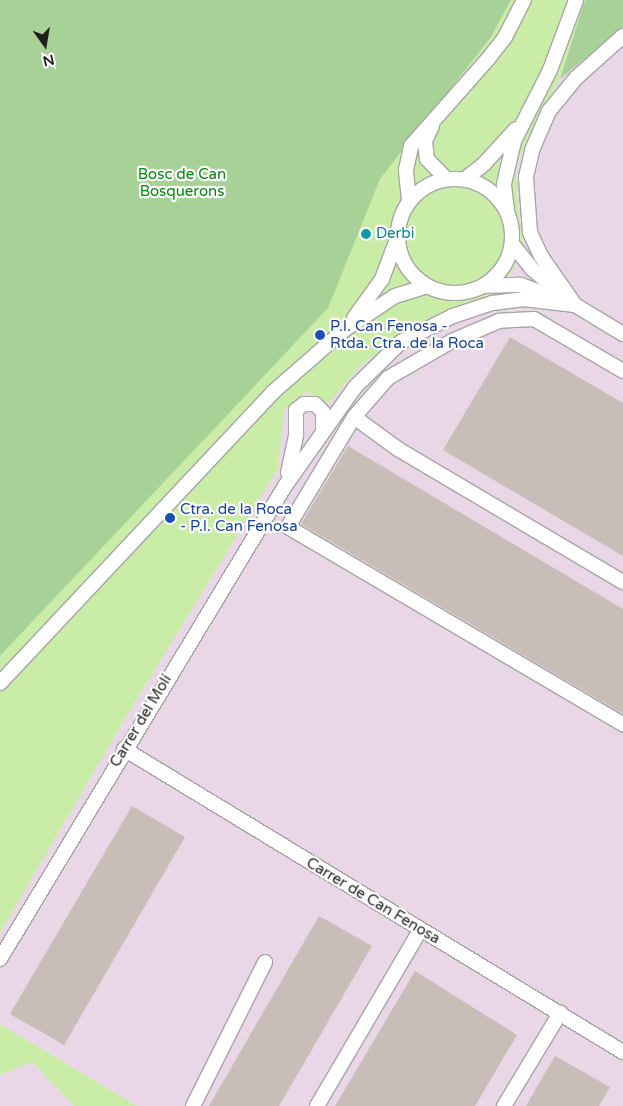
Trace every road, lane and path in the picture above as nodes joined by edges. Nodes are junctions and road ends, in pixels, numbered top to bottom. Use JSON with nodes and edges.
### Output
{"nodes":[{"id":1,"x":524,"y":0,"type":"edge"},
{"id":2,"x":576,"y":0,"type":"edge"},
{"id":3,"x":623,"y":36,"type":"edge"},
{"id":4,"x":526,"y":117,"type":"junction"},
{"id":5,"x":433,"y":123,"type":"junction"},
{"id":6,"x":465,"y":179,"type":"junction"},
{"id":7,"x":446,"y":180,"type":"junction"},
{"id":8,"x":409,"y":200,"type":"junction"},
{"id":9,"x":507,"y":211,"type":"junction"},
{"id":10,"x":397,"y":239,"type":"junction"},
{"id":11,"x":512,"y":244,"type":"junction"},
{"id":12,"x":427,"y":286,"type":"junction"},
{"id":13,"x":482,"y":286,"type":"junction"},
{"id":14,"x":575,"y":305,"type":"junction"},
{"id":15,"x":344,"y":330,"type":"junction"},
{"id":16,"x":623,"y":334,"type":"edge"},
{"id":17,"x":623,"y":371,"type":"edge"},
{"id":18,"x":354,"y":417,"type":"junction"},
{"id":19,"x":323,"y":429,"type":"junction"},
{"id":20,"x":284,"y":486,"type":"junction"},
{"id":21,"x":623,"y":582,"type":"edge"},
{"id":22,"x":0,"y":682,"type":"edge"},
{"id":23,"x":623,"y":724,"type":"edge"},
{"id":24,"x":124,"y":749,"type":"junction"},
{"id":25,"x":420,"y":929,"type":"junction"},
{"id":26,"x":0,"y":959,"type":"edge"},
{"id":27,"x":265,"y":962,"type":"dead end"},
{"id":28,"x":560,"y":1014,"type":"junction"},
{"id":29,"x":623,"y":1052,"type":"edge"},
{"id":30,"x":193,"y":1106,"type":"edge"},
{"id":31,"x":317,"y":1106,"type":"edge"},
{"id":32,"x":504,"y":1106,"type":"edge"}],
"edges":[{"from":1,"to":5,"type":"street"},
{"from":2,"to":4,"type":"street"},
{"from":3,"to":14,"type":"street"},
{"from":4,"to":6,"type":"street"},
{"from":4,"to":9,"type":"street"},
{"from":5,"to":7,"type":"street"},
{"from":5,"to":8,"type":"street"},
{"from":6,"to":7,"type":"street"},
{"from":6,"to":9,"type":"street"},
{"from":7,"to":8,"type":"street"},
{"from":8,"to":10,"type":"street"},
{"from":9,"to":11,"type":"street"},
{"from":10,"to":12,"type":"street"},
{"from":10,"to":15,"type":"street"},
{"from":11,"to":13,"type":"street"},
{"from":11,"to":14,"type":"street"},
{"from":12,"to":13,"type":"street"},
{"from":12,"to":15,"type":"street"},
{"from":13,"to":14,"type":"street"},
{"from":14,"to":16,"type":"street"},
{"from":14,"to":19,"type":"street","name":"Carrer del Molí"},
{"from":15,"to":22,"type":"street"},
{"from":17,"to":18,"type":"street"},
{"from":18,"to":21,"type":"street"},
{"from":18,"to":23,"type":"street"},
{"from":19,"to":20,"type":"street","name":"Carrer del Molí"},
{"from":19,"to":20,"type":"street","name":"Carrer del Molí"},
{"from":20,"to":24,"type":"street","name":"Carrer del Molí"},
{"from":24,"to":25,"type":"street","name":"Carrer de Can Fenosa"},
{"from":24,"to":26,"type":"street","name":"Carrer del Molí"},
{"from":25,"to":28,"type":"street","name":"Carrer de Can Fenosa"},
{"from":25,"to":31,"type":"street"},
{"from":27,"to":30,"type":"street"},
{"from":28,"to":29,"type":"street","name":"Carrer de Can Fenosa"},
{"from":28,"to":32,"type":"street"}]}
